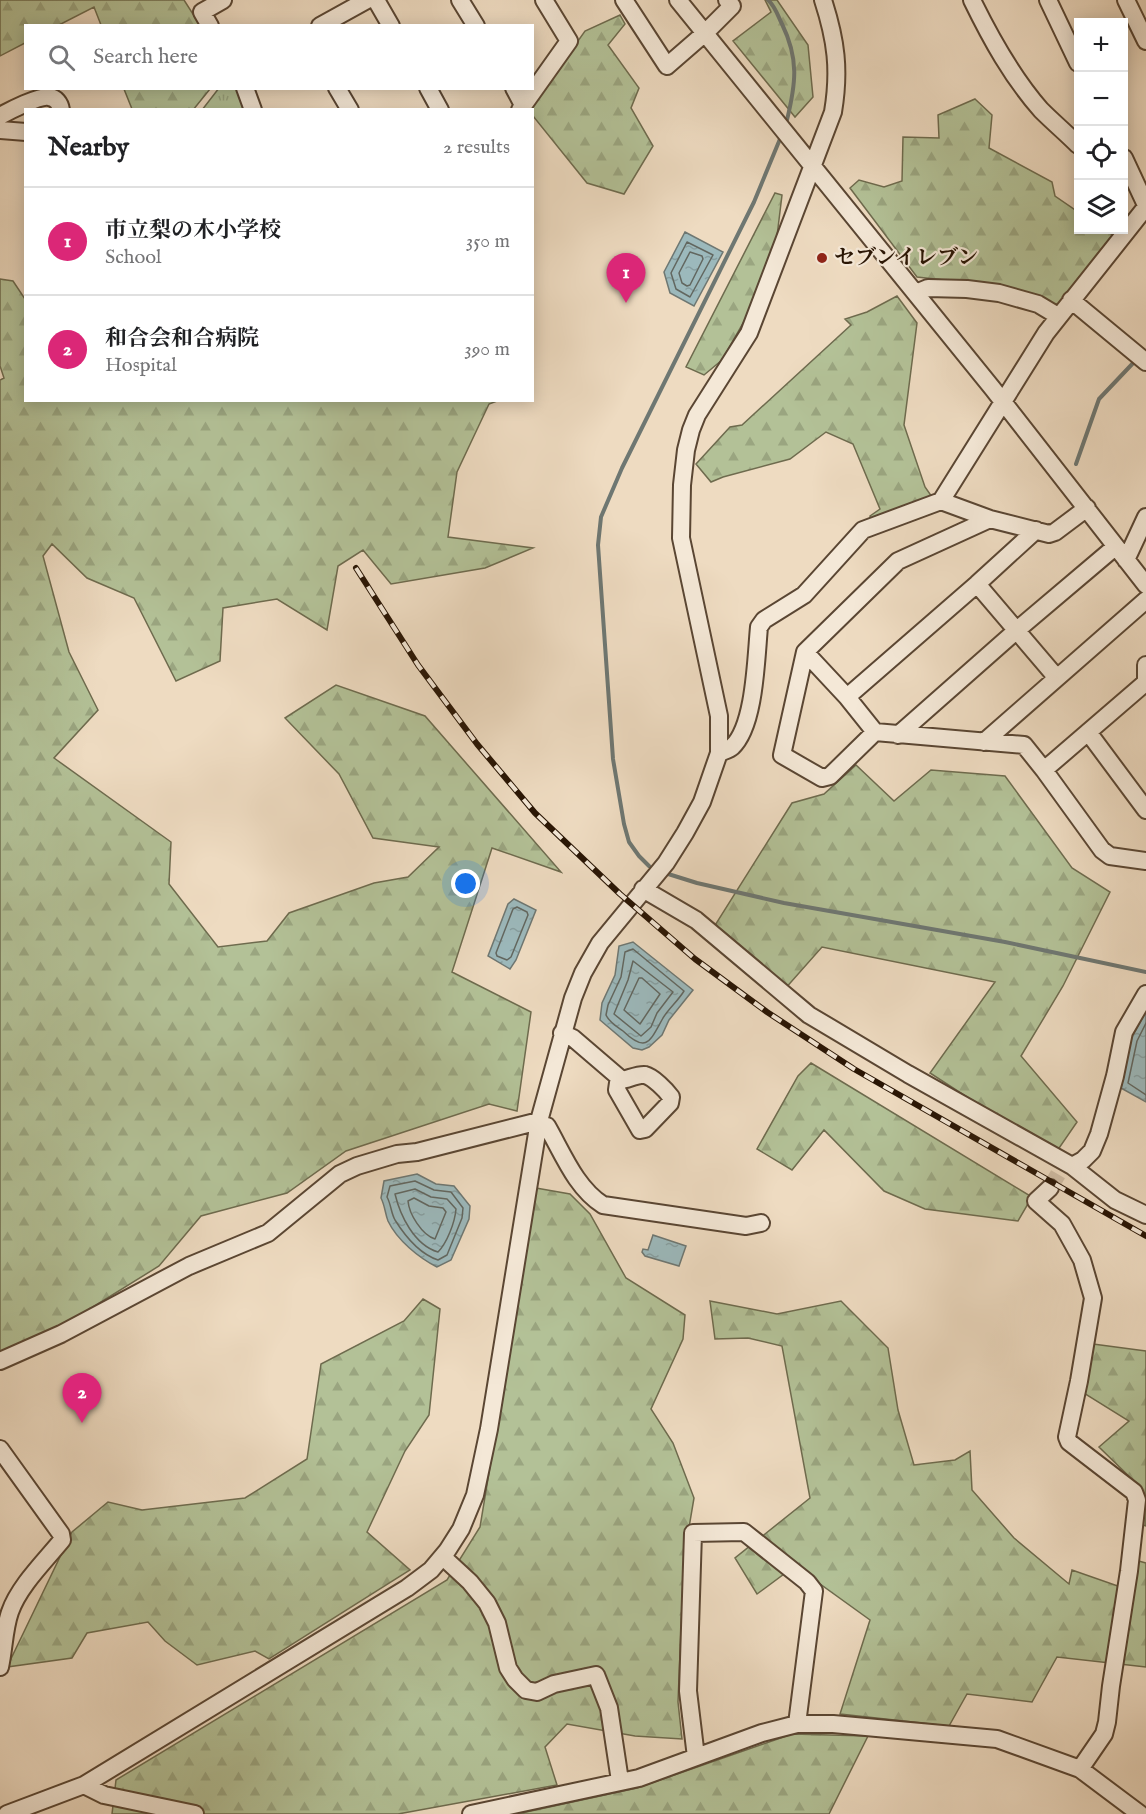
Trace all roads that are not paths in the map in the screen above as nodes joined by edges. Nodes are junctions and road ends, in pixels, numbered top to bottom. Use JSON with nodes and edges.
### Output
{"nodes":[{"id":1,"x":223,"y":0,"type":"edge"},
{"id":2,"x":367,"y":0,"type":"edge"},
{"id":3,"x":376,"y":0,"type":"edge"},
{"id":4,"x":460,"y":0,"type":"edge"},
{"id":5,"x":544,"y":0,"type":"edge"},
{"id":6,"x":624,"y":0,"type":"edge"},
{"id":7,"x":678,"y":0,"type":"edge"},
{"id":8,"x":727,"y":0,"type":"edge"},
{"id":9,"x":823,"y":0,"type":"edge"},
{"id":10,"x":972,"y":0,"type":"edge"},
{"id":11,"x":1048,"y":0,"type":"edge"},
{"id":12,"x":1126,"y":0,"type":"edge"},
{"id":13,"x":202,"y":12,"type":"edge"},
{"id":14,"x":324,"y":24,"type":"edge"},
{"id":15,"x":390,"y":24,"type":"edge"},
{"id":16,"x":475,"y":24,"type":"edge"},
{"id":17,"x":705,"y":33,"type":"junction"},
{"id":18,"x":1146,"y":41,"type":"edge"},
{"id":19,"x":1074,"y":55,"type":"edge"},
{"id":20,"x":246,"y":90,"type":"edge"},
{"id":21,"x":339,"y":90,"type":"edge"},
{"id":22,"x":429,"y":90,"type":"edge"},
{"id":23,"x":515,"y":90,"type":"edge"},
{"id":24,"x":534,"y":90,"type":"edge"},
{"id":25,"x":534,"y":90,"type":"edge"},
{"id":26,"x":522,"y":107,"type":"edge"},
{"id":27,"x":60,"y":108,"type":"edge"},
{"id":28,"x":252,"y":108,"type":"edge"},
{"id":29,"x":349,"y":108,"type":"edge"},
{"id":30,"x":439,"y":108,"type":"edge"},
{"id":31,"x":0,"y":116,"type":"edge"},
{"id":32,"x":0,"y":130,"type":"edge"},
{"id":33,"x":24,"y":132,"type":"edge"},
{"id":34,"x":1074,"y":141,"type":"edge"},
{"id":35,"x":812,"y":165,"type":"junction"},
{"id":36,"x":1128,"y":167,"type":"edge"},
{"id":37,"x":1146,"y":206,"type":"edge"},
{"id":38,"x":916,"y":293,"type":"junction"},
{"id":39,"x":1071,"y":300,"type":"junction"},
{"id":40,"x":1058,"y":316,"type":"junction"},
{"id":41,"x":1146,"y":362,"type":"edge"},
{"id":42,"x":1003,"y":403,"type":"junction"},
{"id":43,"x":941,"y":501,"type":"junction"},
{"id":44,"x":1087,"y":508,"type":"junction"},
{"id":45,"x":1146,"y":516,"type":"edge"},
{"id":46,"x":990,"y":519,"type":"junction"},
{"id":47,"x":1036,"y":530,"type":"junction"},
{"id":48,"x":1115,"y":547,"type":"junction"},
{"id":49,"x":1126,"y":560,"type":"junction"},
{"id":50,"x":977,"y":584,"type":"junction"},
{"id":51,"x":1146,"y":585,"type":"edge"},
{"id":52,"x":1146,"y":600,"type":"edge"},
{"id":53,"x":1017,"y":630,"type":"junction"},
{"id":54,"x":805,"y":652,"type":"junction"},
{"id":55,"x":1146,"y":665,"type":"edge"},
{"id":56,"x":1057,"y":678,"type":"junction"},
{"id":57,"x":1146,"y":684,"type":"edge"},
{"id":58,"x":846,"y":697,"type":"junction"},
{"id":59,"x":874,"y":732,"type":"junction"},
{"id":60,"x":1088,"y":732,"type":"junction"},
{"id":61,"x":898,"y":735,"type":"junction"},
{"id":62,"x":984,"y":742,"type":"junction"},
{"id":63,"x":719,"y":753,"type":"junction"},
{"id":64,"x":1044,"y":770,"type":"junction"},
{"id":65,"x":1146,"y":810,"type":"edge"},
{"id":66,"x":1146,"y":861,"type":"edge"},
{"id":67,"x":643,"y":889,"type":"junction"},
{"id":68,"x":1146,"y":994,"type":"edge"},
{"id":69,"x":562,"y":1033,"type":"junction"},
{"id":70,"x":622,"y":1080,"type":"dead end"},
{"id":71,"x":539,"y":1123,"type":"junction"},
{"id":72,"x":1072,"y":1166,"type":"junction"},
{"id":73,"x":1050,"y":1188,"type":"tunnel mouth"},
{"id":74,"x":1146,"y":1215,"type":"edge"},
{"id":75,"x":761,"y":1223,"type":"dead end"},
{"id":76,"x":0,"y":1361,"type":"edge"},
{"id":77,"x":0,"y":1449,"type":"edge"},
{"id":78,"x":442,"y":1557,"type":"junction"},
{"id":79,"x":1,"y":1656,"type":"edge"},
{"id":80,"x":797,"y":1724,"type":"junction"},
{"id":81,"x":696,"y":1757,"type":"junction"},
{"id":82,"x":1080,"y":1769,"type":"junction"},
{"id":83,"x":620,"y":1781,"type":"junction"},
{"id":84,"x":84,"y":1785,"type":"junction"},
{"id":85,"x":480,"y":1813,"type":"edge"},
{"id":86,"x":8,"y":1814,"type":"edge"},
{"id":87,"x":195,"y":1814,"type":"edge"},
{"id":88,"x":1140,"y":1814,"type":"edge"}],
"edges":[{"from":1,"to":13,"type":"street"},
{"from":2,"to":14,"type":"street"},
{"from":3,"to":15,"type":"street"},
{"from":4,"to":16,"type":"street"},
{"from":5,"to":24,"type":"street"},
{"from":6,"to":17,"type":"street"},
{"from":7,"to":17,"type":"street"},
{"from":8,"to":17,"type":"street"},
{"from":9,"to":35,"type":"street"},
{"from":10,"to":34,"type":"street"},
{"from":11,"to":19,"type":"street"},
{"from":12,"to":18,"type":"street"},
{"from":17,"to":35,"type":"street"},
{"from":20,"to":28,"type":"street"},
{"from":21,"to":29,"type":"street"},
{"from":22,"to":30,"type":"street"},
{"from":23,"to":26,"type":"street"},
{"from":25,"to":26,"type":"street"},
{"from":27,"to":31,"type":"street"},
{"from":32,"to":33,"type":"street"},
{"from":35,"to":38,"type":"street"},
{"from":35,"to":63,"type":"street"},
{"from":36,"to":37,"type":"street"},
{"from":37,"to":39,"type":"street"},
{"from":38,"to":40,"type":"street"},
{"from":38,"to":42,"type":"street"},
{"from":39,"to":40,"type":"street"},
{"from":39,"to":41,"type":"street"},
{"from":40,"to":42,"type":"street"},
{"from":42,"to":43,"type":"street"},
{"from":42,"to":44,"type":"street"},
{"from":43,"to":46,"type":"street"},
{"from":43,"to":63,"type":"street"},
{"from":44,"to":47,"type":"street"},
{"from":44,"to":48,"type":"street"},
{"from":45,"to":49,"type":"street"},
{"from":46,"to":47,"type":"street"},
{"from":46,"to":54,"type":"street"},
{"from":47,"to":50,"type":"street"},
{"from":48,"to":49,"type":"street"},
{"from":48,"to":53,"type":"street"},
{"from":49,"to":51,"type":"street"},
{"from":50,"to":53,"type":"street"},
{"from":50,"to":58,"type":"street"},
{"from":52,"to":56,"type":"street"},
{"from":53,"to":56,"type":"street"},
{"from":53,"to":61,"type":"street"},
{"from":54,"to":58,"type":"street"},
{"from":54,"to":59,"type":"street"},
{"from":55,"to":57,"type":"street"},
{"from":56,"to":62,"type":"street"},
{"from":57,"to":60,"type":"street"},
{"from":58,"to":59,"type":"street"},
{"from":59,"to":61,"type":"street"},
{"from":60,"to":64,"type":"street"},
{"from":60,"to":65,"type":"street"},
{"from":61,"to":62,"type":"street"},
{"from":62,"to":64,"type":"street"},
{"from":63,"to":67,"type":"street"},
{"from":64,"to":66,"type":"street"},
{"from":67,"to":69,"type":"street"},
{"from":67,"to":72,"type":"street"},
{"from":68,"to":72,"type":"street"},
{"from":69,"to":70,"type":"street"},
{"from":69,"to":71,"type":"street"},
{"from":71,"to":75,"type":"street"},
{"from":71,"to":76,"type":"street"},
{"from":71,"to":78,"type":"street"},
{"from":72,"to":74,"type":"street"},
{"from":73,"to":82,"type":"street"},
{"from":77,"to":79,"type":"street"},
{"from":78,"to":83,"type":"street"},
{"from":78,"to":84,"type":"street"},
{"from":80,"to":81,"type":"street"},
{"from":80,"to":81,"type":"street"},
{"from":80,"to":82,"type":"street"},
{"from":81,"to":83,"type":"street"},
{"from":82,"to":88,"type":"street"},
{"from":83,"to":85,"type":"street"},
{"from":84,"to":86,"type":"street"},
{"from":84,"to":87,"type":"street"}]}
